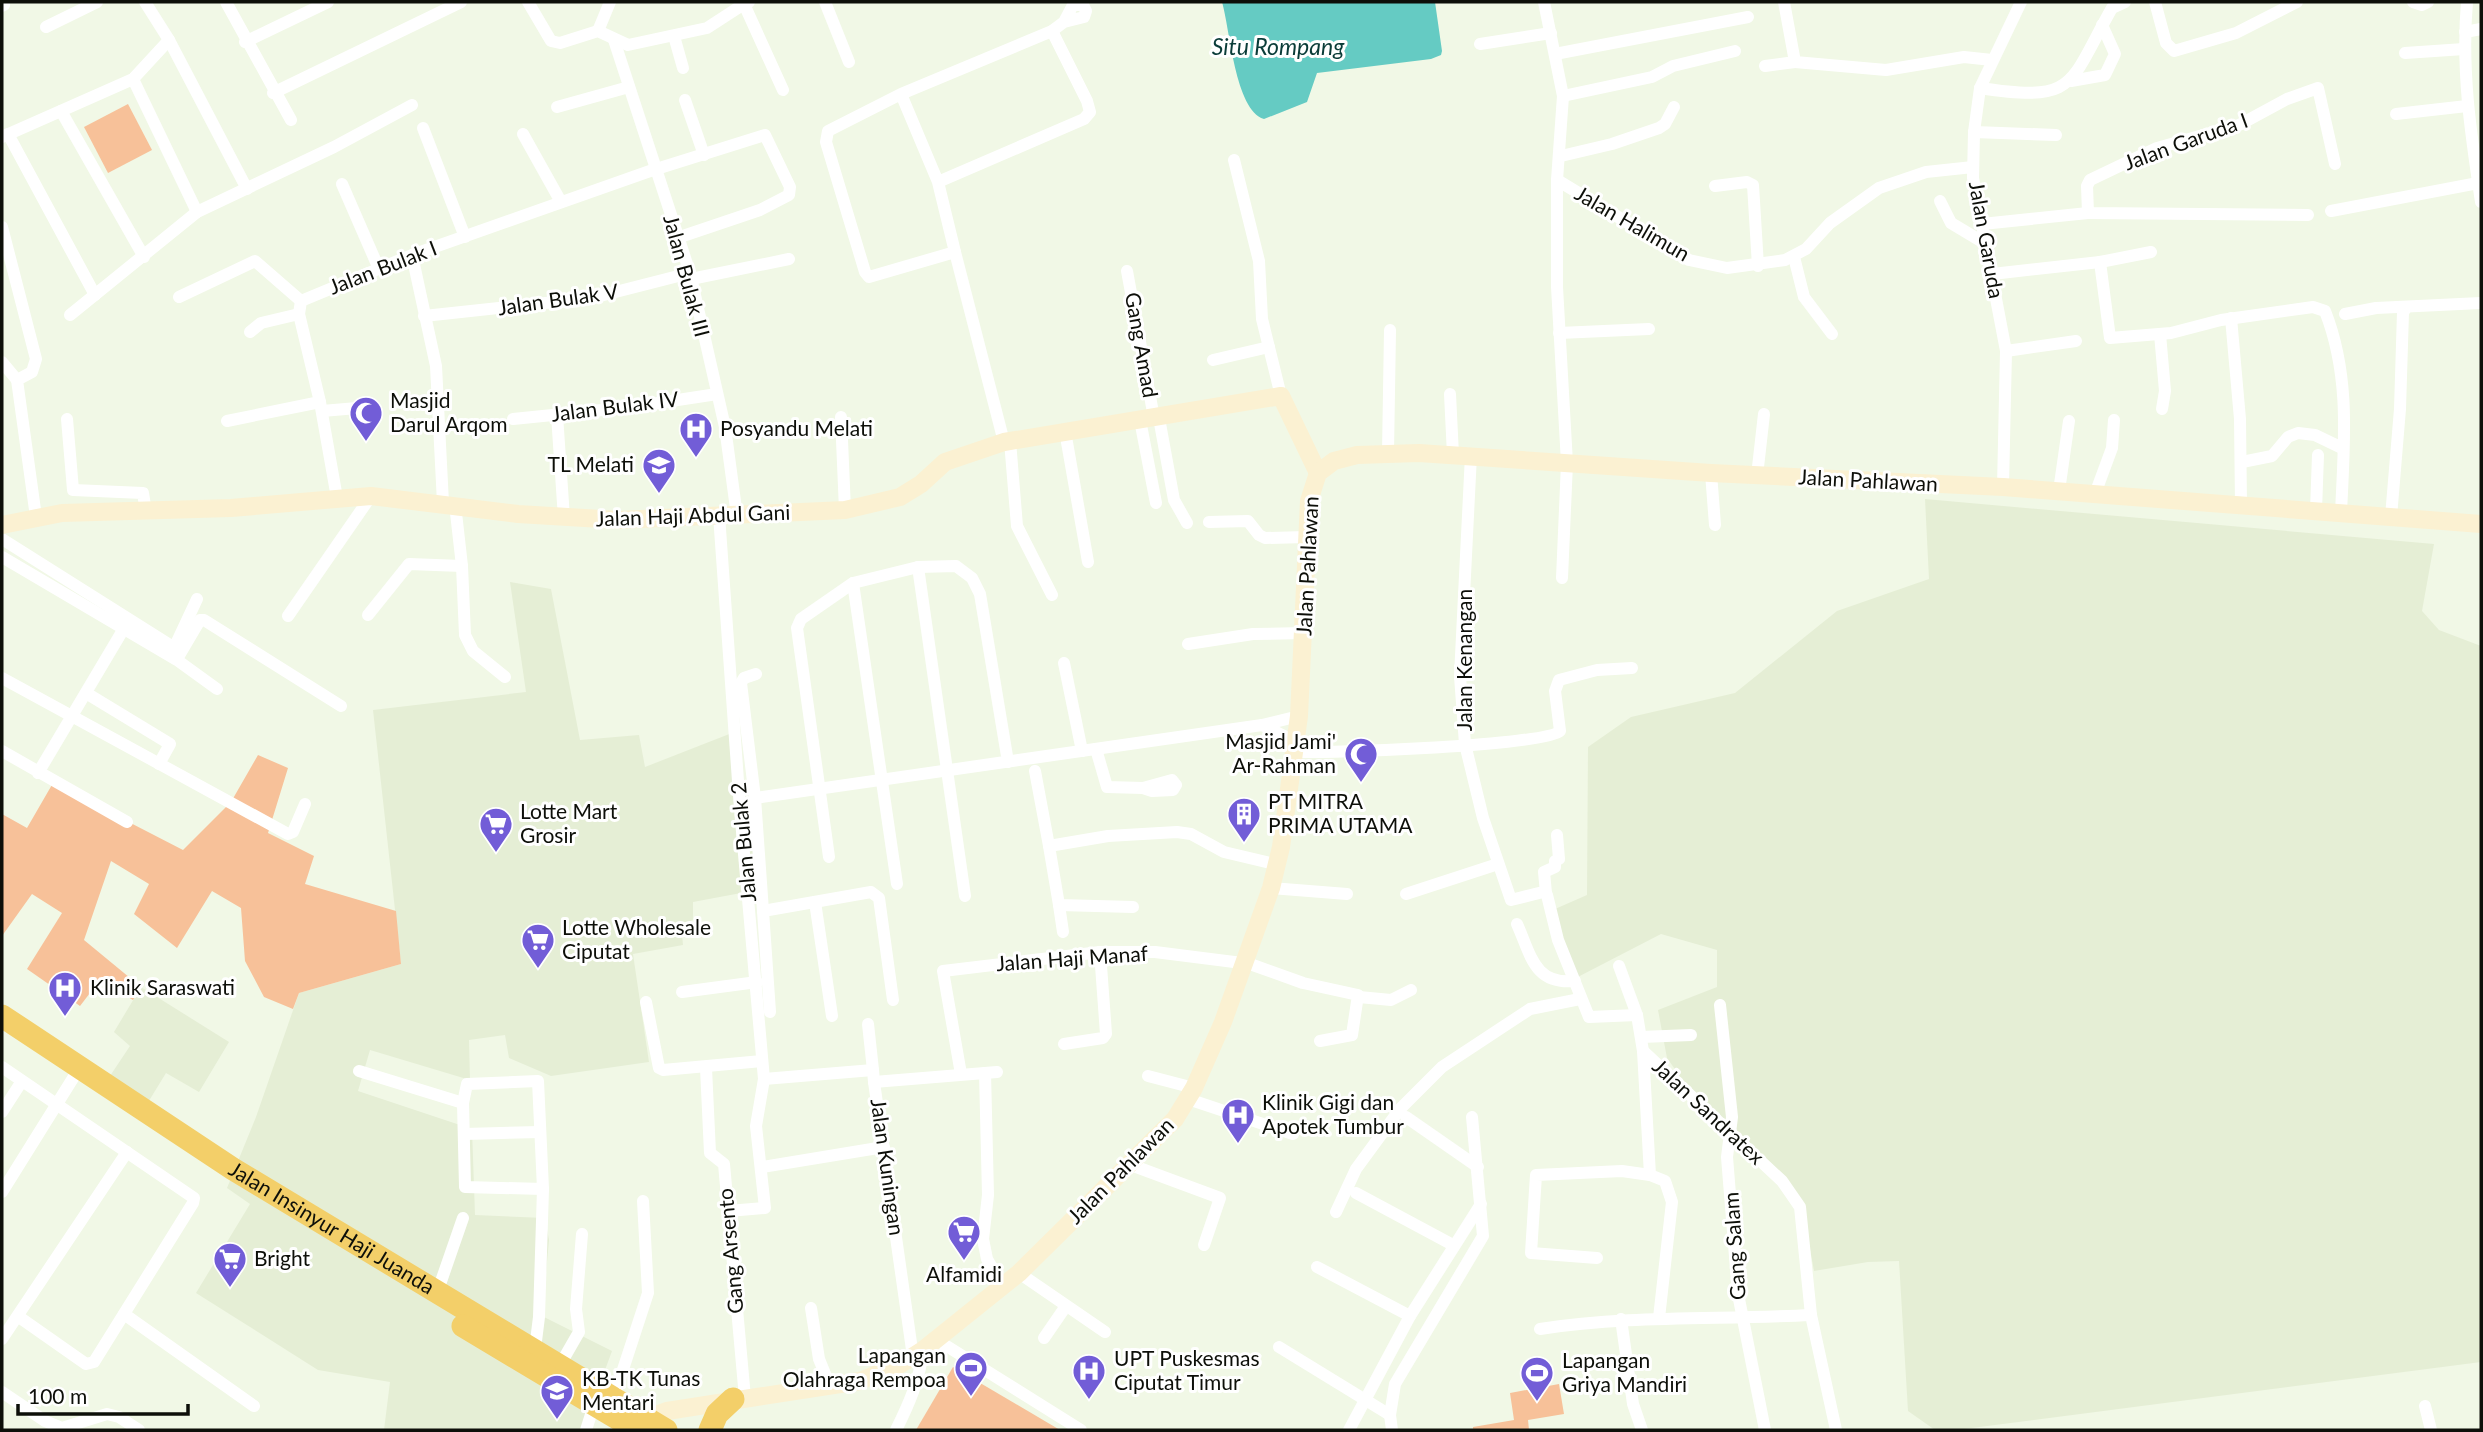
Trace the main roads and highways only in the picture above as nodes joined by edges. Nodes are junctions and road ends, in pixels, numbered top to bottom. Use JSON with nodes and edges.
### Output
{"nodes":[{"id":1,"x":1318,"y":473,"type":"junction"},
{"id":2,"x":2481,"y":519,"type":"edge"},
{"id":3,"x":2,"y":525,"type":"edge"},
{"id":4,"x":2,"y":1016,"type":"edge"},
{"id":5,"x":2,"y":1035,"type":"edge"},
{"id":6,"x":76,"y":1073,"type":"junction"},
{"id":7,"x":739,"y":1398,"type":"junction"},
{"id":8,"x":604,"y":1401,"type":"junction"},
{"id":9,"x":638,"y":1424,"type":"edge"},
{"id":10,"x":666,"y":1430,"type":"edge"},
{"id":11,"x":710,"y":1430,"type":"edge"}],
"edges":[{"from":1,"to":2,"type":"main road","name":"Jalan Pahlawan"},
{"from":1,"to":3,"type":"main road","name":"Jalan Haji Abdul Gani"},
{"from":1,"to":7,"type":"main road","name":"Jalan Pahlawan"},
{"from":4,"to":6,"type":"highway","name":"Jalan Insinyur Haji Juanda"},
{"from":5,"to":6,"type":"highway","name":"Jalan Insinyur Haji Juanda"},
{"from":6,"to":8,"type":"highway","name":"Jalan Insinyur Haji Juanda"},
{"from":6,"to":8,"type":"highway","name":"Jalan Insinyur Haji Juanda"},
{"from":7,"to":9,"type":"main road","name":"Jalan Pahlawan"},
{"from":7,"to":11,"type":"highway"},
{"from":8,"to":9,"type":"highway","name":"Jalan Insinyur Haji Juanda"},
{"from":9,"to":10,"type":"highway","name":"Jalan Insinyur Haji Juanda"}]}
